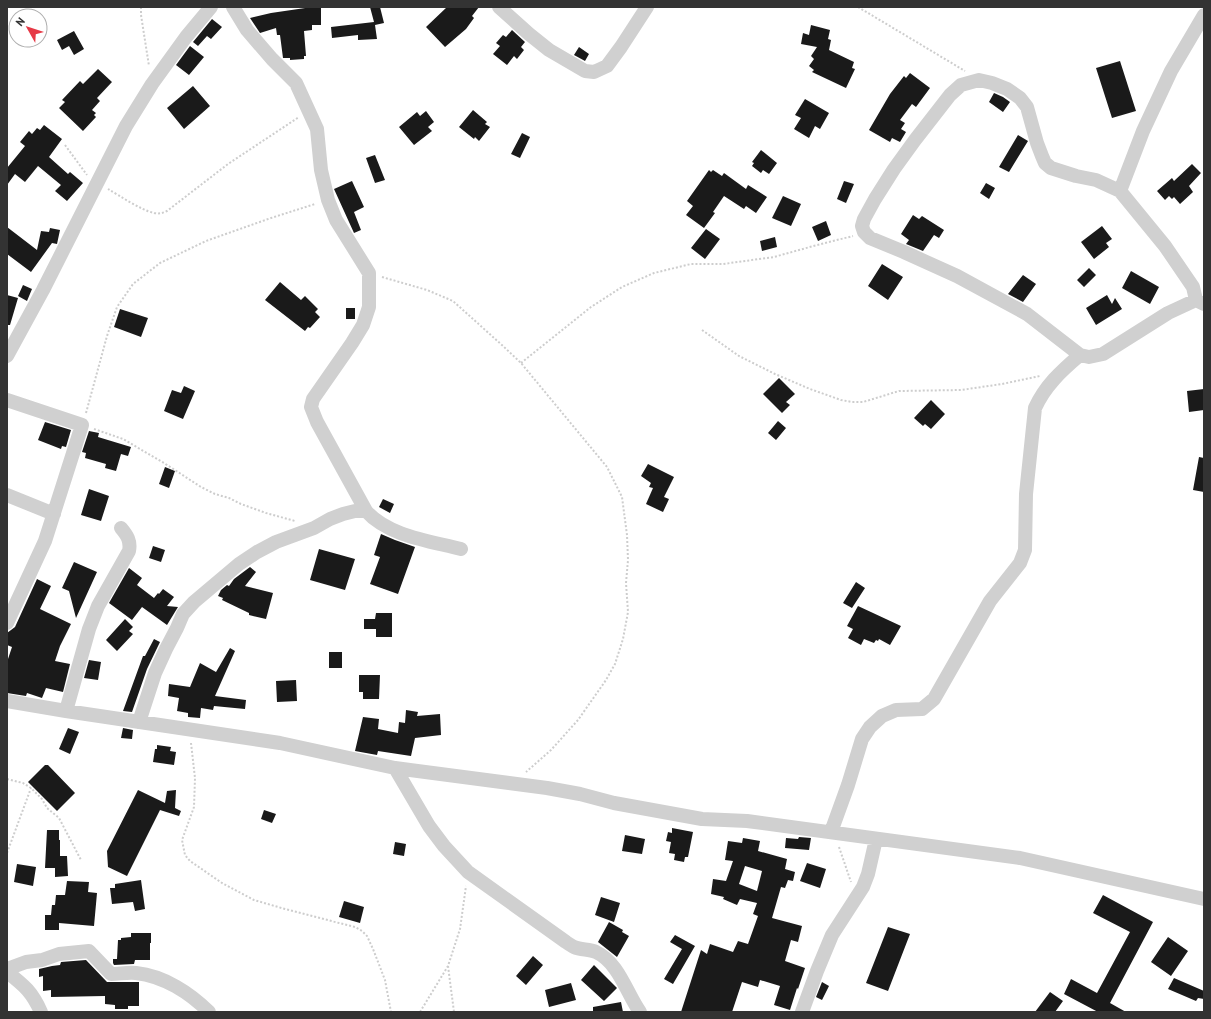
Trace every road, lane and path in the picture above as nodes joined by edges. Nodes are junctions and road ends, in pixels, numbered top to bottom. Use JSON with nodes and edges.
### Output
{"nodes":[{"id":1,"x":141,"y":7,"type":"edge"},
{"id":2,"x":210,"y":7,"type":"edge"},
{"id":3,"x":233,"y":7,"type":"edge"},
{"id":4,"x":499,"y":7,"type":"edge"},
{"id":5,"x":647,"y":7,"type":"edge"},
{"id":6,"x":858,"y":7,"type":"edge"},
{"id":7,"x":1204,"y":16,"type":"edge"},
{"id":8,"x":979,"y":80,"type":"junction"},
{"id":9,"x":152,"y":84,"type":"junction"},
{"id":10,"x":308,"y":111,"type":"junction"},
{"id":11,"x":65,"y":145,"type":"dead end"},
{"id":12,"x":97,"y":182,"type":"junction"},
{"id":13,"x":1120,"y":191,"type":"junction"},
{"id":14,"x":328,"y":200,"type":"junction"},
{"id":15,"x":864,"y":232,"type":"junction"},
{"id":16,"x":369,"y":273,"type":"junction"},
{"id":17,"x":1200,"y":302,"type":"edge"},
{"id":18,"x":702,"y":330,"type":"dead end"},
{"id":19,"x":1080,"y":355,"type":"junction"},
{"id":20,"x":7,"y":356,"type":"edge"},
{"id":21,"x":521,"y":363,"type":"junction"},
{"id":22,"x":1061,"y":371,"type":"junction"},
{"id":23,"x":7,"y":400,"type":"edge"},
{"id":24,"x":82,"y":425,"type":"junction"},
{"id":25,"x":7,"y":495,"type":"edge"},
{"id":26,"x":366,"y":511,"type":"junction"},
{"id":27,"x":54,"y":514,"type":"junction"},
{"id":28,"x":121,"y":528,"type":"dead end"},
{"id":29,"x":314,"y":528,"type":"junction"},
{"id":30,"x":461,"y":549,"type":"dead end"},
{"id":31,"x":7,"y":623,"type":"edge"},
{"id":32,"x":7,"y":701,"type":"edge"},
{"id":33,"x":66,"y":711,"type":"junction"},
{"id":34,"x":139,"y":722,"type":"junction"},
{"id":35,"x":189,"y":730,"type":"junction"},
{"id":36,"x":395,"y":768,"type":"junction"},
{"id":37,"x":7,"y":779,"type":"edge"},
{"id":38,"x":514,"y":784,"type":"junction"},
{"id":39,"x":31,"y":788,"type":"junction"},
{"id":40,"x":831,"y":832,"type":"junction"},
{"id":41,"x":876,"y":839,"type":"junction"},
{"id":42,"x":7,"y":853,"type":"edge"},
{"id":43,"x":81,"y":860,"type":"dead end"},
{"id":44,"x":468,"y":872,"type":"junction"},
{"id":45,"x":1204,"y":899,"type":"edge"},
{"id":46,"x":853,"y":904,"type":"junction"},
{"id":47,"x":448,"y":966,"type":"junction"},
{"id":48,"x":7,"y":969,"type":"edge"},
{"id":49,"x":7,"y":972,"type":"edge"},
{"id":50,"x":41,"y":1012,"type":"edge"},
{"id":51,"x":209,"y":1012,"type":"edge"},
{"id":52,"x":391,"y":1012,"type":"edge"},
{"id":53,"x":420,"y":1012,"type":"edge"},
{"id":54,"x":454,"y":1012,"type":"edge"},
{"id":55,"x":640,"y":1012,"type":"edge"},
{"id":56,"x":802,"y":1012,"type":"edge"}],
"edges":[{"from":1,"to":9,"type":"path"},
{"from":2,"to":9,"type":"street"},
{"from":3,"to":10,"type":"street"},
{"from":4,"to":5,"type":"street"},
{"from":6,"to":8,"type":"path"},
{"from":7,"to":13,"type":"street"},
{"from":8,"to":13,"type":"street"},
{"from":8,"to":15,"type":"street"},
{"from":9,"to":12,"type":"street"},
{"from":10,"to":12,"type":"path"},
{"from":10,"to":14,"type":"street"},
{"from":11,"to":12,"type":"path"},
{"from":12,"to":20,"type":"street"},
{"from":13,"to":17,"type":"street"},
{"from":14,"to":16,"type":"street"},
{"from":14,"to":24,"type":"path"},
{"from":15,"to":19,"type":"street"},
{"from":15,"to":21,"type":"path"},
{"from":16,"to":21,"type":"path"},
{"from":16,"to":26,"type":"street"},
{"from":17,"to":19,"type":"street"},
{"from":18,"to":22,"type":"path"},
{"from":19,"to":22,"type":"street"},
{"from":21,"to":38,"type":"path"},
{"from":22,"to":40,"type":"street"},
{"from":23,"to":24,"type":"street"},
{"from":24,"to":27,"type":"street"},
{"from":24,"to":29,"type":"path"},
{"from":25,"to":27,"type":"street"},
{"from":26,"to":29,"type":"street"},
{"from":26,"to":30,"type":"street"},
{"from":27,"to":31,"type":"street"},
{"from":28,"to":33,"type":"street"},
{"from":29,"to":34,"type":"street"},
{"from":32,"to":33,"type":"street"},
{"from":33,"to":34,"type":"street"},
{"from":34,"to":35,"type":"street"},
{"from":35,"to":36,"type":"street"},
{"from":35,"to":52,"type":"path"},
{"from":36,"to":38,"type":"street"},
{"from":36,"to":44,"type":"street"},
{"from":37,"to":39,"type":"path"},
{"from":38,"to":40,"type":"street"},
{"from":39,"to":42,"type":"path"},
{"from":39,"to":43,"type":"path"},
{"from":40,"to":41,"type":"street"},
{"from":40,"to":46,"type":"path"},
{"from":41,"to":45,"type":"street"},
{"from":41,"to":46,"type":"street"},
{"from":44,"to":47,"type":"path"},
{"from":44,"to":55,"type":"street"},
{"from":46,"to":56,"type":"street"},
{"from":47,"to":53,"type":"path"},
{"from":47,"to":54,"type":"path"},
{"from":48,"to":51,"type":"street"},
{"from":49,"to":50,"type":"street"}]}
